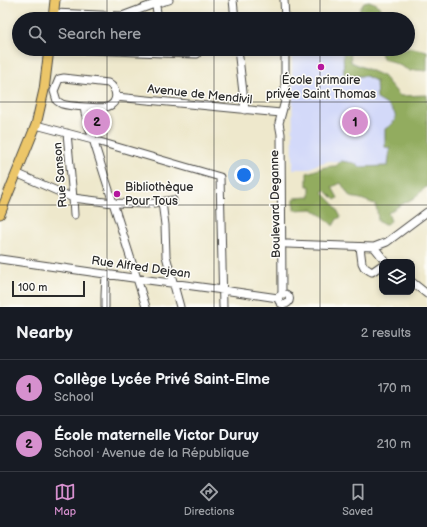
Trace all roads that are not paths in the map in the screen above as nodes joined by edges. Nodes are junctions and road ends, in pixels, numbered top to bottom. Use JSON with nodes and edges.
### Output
{"nodes":[{"id":1,"x":55,"y":0,"type":"edge"},
{"id":2,"x":168,"y":0,"type":"edge"},
{"id":3,"x":234,"y":0,"type":"edge"},
{"id":4,"x":280,"y":0,"type":"edge"},
{"id":5,"x":284,"y":0,"type":"edge"},
{"id":6,"x":155,"y":2,"type":"edge"},
{"id":7,"x":54,"y":12,"type":"edge"},
{"id":8,"x":131,"y":12,"type":"edge"},
{"id":9,"x":157,"y":12,"type":"edge"},
{"id":10,"x":235,"y":12,"type":"edge"},
{"id":11,"x":280,"y":12,"type":"edge"},
{"id":12,"x":285,"y":12,"type":"edge"},
{"id":13,"x":48,"y":56,"type":"edge"},
{"id":14,"x":239,"y":56,"type":"edge"},
{"id":15,"x":281,"y":56,"type":"edge"},
{"id":16,"x":285,"y":56,"type":"edge"},
{"id":17,"x":44,"y":90,"type":"junction"},
{"id":18,"x":54,"y":91,"type":"junction"},
{"id":19,"x":116,"y":96,"type":"junction"},
{"id":20,"x":84,"y":107,"type":"junction"},
{"id":21,"x":245,"y":110,"type":"junction"},
{"id":22,"x":281,"y":113,"type":"junction"},
{"id":23,"x":36,"y":125,"type":"junction"},
{"id":24,"x":67,"y":133,"type":"junction"},
{"id":25,"x":93,"y":140,"type":"junction"},
{"id":26,"x":16,"y":173,"type":"junction"},
{"id":27,"x":74,"y":198,"type":"junction"},
{"id":28,"x":173,"y":200,"type":"dead end"},
{"id":29,"x":162,"y":202,"type":"junction"},
{"id":30,"x":113,"y":203,"type":"junction"},
{"id":31,"x":427,"y":212,"type":"edge"},
{"id":32,"x":0,"y":214,"type":"edge"},
{"id":33,"x":74,"y":215,"type":"dead end"},
{"id":34,"x":287,"y":244,"type":"junction"},
{"id":35,"x":360,"y":247,"type":"junction"},
{"id":36,"x":374,"y":247,"type":"junction"},
{"id":37,"x":0,"y":259,"type":"edge"},
{"id":38,"x":384,"y":259,"type":"edge"},
{"id":39,"x":379,"y":267,"type":"edge"},
{"id":40,"x":106,"y":274,"type":"junction"},
{"id":41,"x":137,"y":278,"type":"junction"},
{"id":42,"x":173,"y":283,"type":"junction"},
{"id":43,"x":415,"y":284,"type":"edge"},
{"id":44,"x":223,"y":290,"type":"junction"},
{"id":45,"x":427,"y":294,"type":"edge"},
{"id":46,"x":283,"y":301,"type":"edge"},
{"id":47,"x":105,"y":307,"type":"edge"},
{"id":48,"x":146,"y":307,"type":"edge"},
{"id":49,"x":180,"y":307,"type":"edge"},
{"id":50,"x":223,"y":307,"type":"edge"}],
"edges":[{"from":1,"to":7,"type":"main road"},
{"from":2,"to":6,"type":"street"},
{"from":3,"to":10,"type":"street"},
{"from":4,"to":11,"type":"street"},
{"from":5,"to":12,"type":"street"},
{"from":6,"to":8,"type":"street"},
{"from":6,"to":9,"type":"street"},
{"from":13,"to":17,"type":"main road"},
{"from":14,"to":21,"type":"street"},
{"from":15,"to":22,"type":"street","name":"Boulevard Deganne"},
{"from":16,"to":22,"type":"street","name":"Boulevard Deganne"},
{"from":17,"to":18,"type":"street"},
{"from":17,"to":23,"type":"main road"},
{"from":18,"to":19,"type":"street"},
{"from":18,"to":20,"type":"street"},
{"from":19,"to":20,"type":"street"},
{"from":19,"to":21,"type":"street","name":"Avenue de Mendivil"},
{"from":20,"to":25,"type":"street"},
{"from":21,"to":22,"type":"street","name":"Avenue de Mendivil"},
{"from":22,"to":34,"type":"street","name":"Boulevard Deganne"},
{"from":22,"to":46,"type":"street","name":"Boulevard Deganne"},
{"from":23,"to":24,"type":"street"},
{"from":23,"to":26,"type":"main road"},
{"from":24,"to":25,"type":"street"},
{"from":24,"to":27,"type":"street","name":"Rue Sanson"},
{"from":25,"to":30,"type":"street"},
{"from":25,"to":44,"type":"street"},
{"from":26,"to":27,"type":"street"},
{"from":26,"to":32,"type":"main road"},
{"from":27,"to":30,"type":"street"},
{"from":27,"to":33,"type":"street","name":"Rue Sanson"},
{"from":28,"to":29,"type":"street"},
{"from":29,"to":30,"type":"street"},
{"from":29,"to":42,"type":"street"},
{"from":30,"to":41,"type":"street"},
{"from":31,"to":36,"type":"street"},
{"from":34,"to":35,"type":"street"},
{"from":34,"to":46,"type":"street","name":"Boulevard Deganne"},
{"from":35,"to":36,"type":"street"},
{"from":35,"to":39,"type":"street"},
{"from":36,"to":38,"type":"street"},
{"from":37,"to":40,"type":"street","name":"Rue Alfred Dejean"},
{"from":40,"to":41,"type":"street","name":"Rue Alfred Dejean"},
{"from":40,"to":47,"type":"street"},
{"from":41,"to":42,"type":"street","name":"Rue Alfred Dejean"},
{"from":41,"to":48,"type":"street"},
{"from":42,"to":44,"type":"street","name":"Rue Alfred Dejean"},
{"from":42,"to":49,"type":"street"},
{"from":43,"to":45,"type":"street"},
{"from":44,"to":46,"type":"street","name":"Rue Alfred Dejean"},
{"from":44,"to":50,"type":"street"}]}
